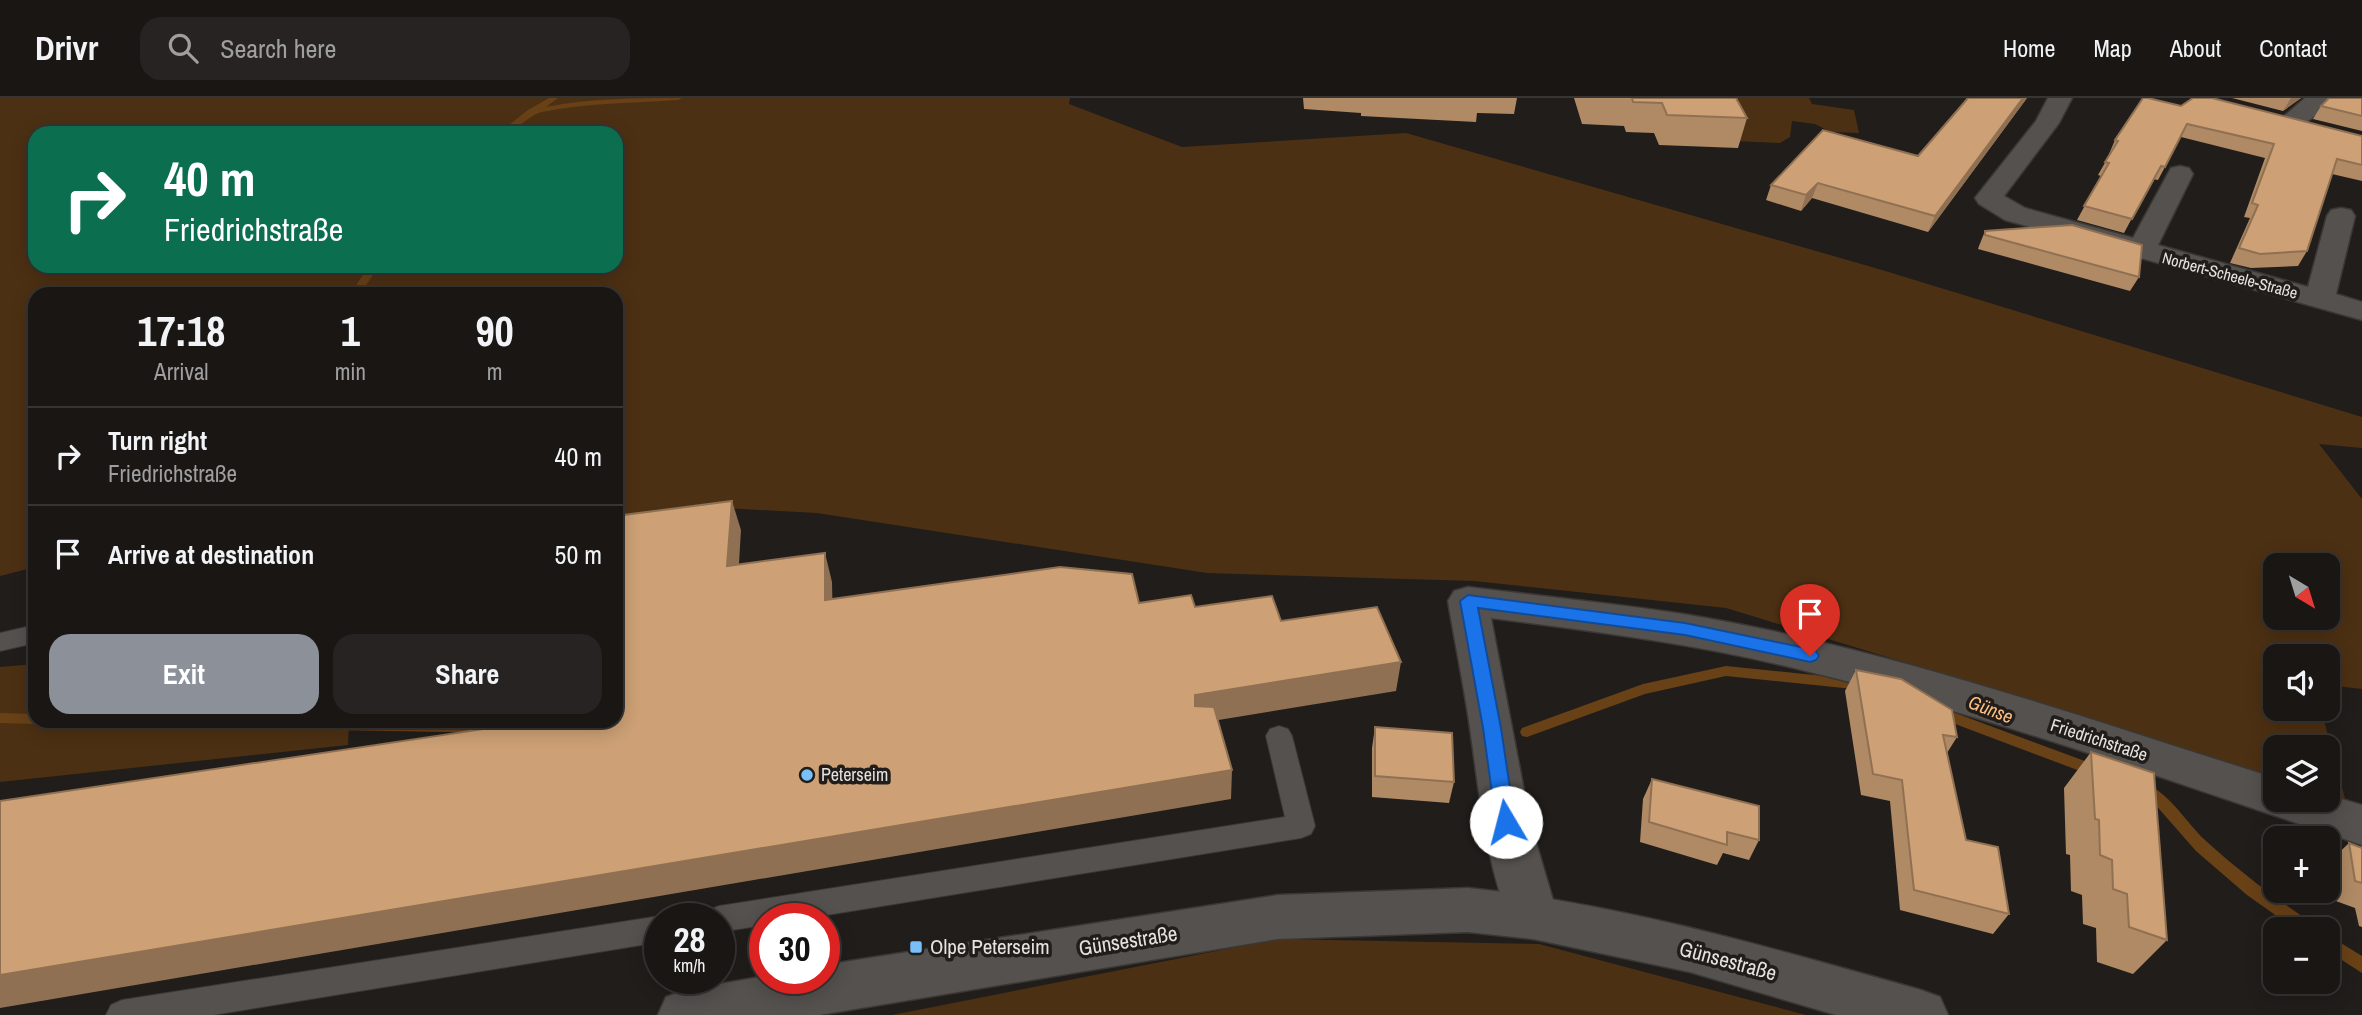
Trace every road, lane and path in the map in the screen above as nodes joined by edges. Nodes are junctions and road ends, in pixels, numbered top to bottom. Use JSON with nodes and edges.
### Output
{"nodes":[{"id":1,"x":2060,"y":98,"type":"edge"},
{"id":2,"x":2320,"y":98,"type":"edge"},
{"id":3,"x":2314,"y":130,"type":"edge"},
{"id":4,"x":2180,"y":174,"type":"dead end"},
{"id":5,"x":2341,"y":216,"type":"dead end"},
{"id":6,"x":2141,"y":250,"type":"junction"},
{"id":7,"x":2320,"y":299,"type":"junction"},
{"id":8,"x":2362,"y":311,"type":"edge"},
{"id":9,"x":28,"y":636,"type":"edge"},
{"id":10,"x":0,"y":642,"type":"edge"},
{"id":11,"x":1279,"y":736,"type":"dead end"},
{"id":12,"x":2263,"y":793,"type":"edge"},
{"id":13,"x":2321,"y":812,"type":"edge"},
{"id":14,"x":2362,"y":825,"type":"edge"},
{"id":15,"x":735,"y":916,"type":"edge"},
{"id":16,"x":1533,"y":917,"type":"junction"},
{"id":17,"x":644,"y":932,"type":"edge"},
{"id":18,"x":122,"y":1015,"type":"edge"},
{"id":19,"x":685,"y":1015,"type":"edge"},
{"id":20,"x":1921,"y":1015,"type":"edge"}],
"edges":[{"from":1,"to":6,"type":"street","name":"Norbert-Scheele-Straße"},
{"from":2,"to":3,"type":"street"},
{"from":4,"to":6,"type":"street","name":"Norbert-Scheele-Straße"},
{"from":5,"to":7,"type":"street","name":"Norbert-Scheele-Straße"},
{"from":6,"to":7,"type":"street","name":"Norbert-Scheele-Straße"},
{"from":7,"to":8,"type":"street","name":"Norbert-Scheele-Straße"},
{"from":9,"to":10,"type":"lane"},
{"from":11,"to":15,"type":"lane"},
{"from":12,"to":16,"type":"street","name":"Friedrichstraße"},
{"from":13,"to":14,"type":"street"},
{"from":16,"to":19,"type":"street","name":"Günsestraße"},
{"from":16,"to":20,"type":"street","name":"Günsestraße"},
{"from":17,"to":18,"type":"lane"}]}
